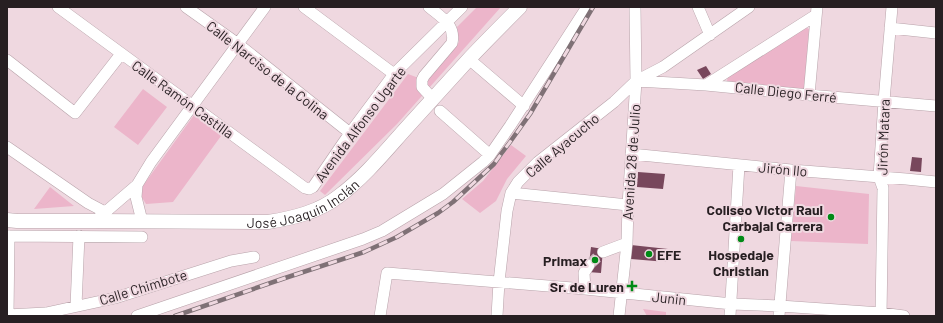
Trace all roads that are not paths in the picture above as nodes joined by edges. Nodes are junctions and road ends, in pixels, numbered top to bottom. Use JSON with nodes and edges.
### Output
{"nodes":[{"id":1,"x":58,"y":7,"type":"edge"},
{"id":2,"x":186,"y":7,"type":"edge"},
{"id":3,"x":265,"y":7,"type":"edge"},
{"id":4,"x":304,"y":7,"type":"edge"},
{"id":5,"x":429,"y":7,"type":"edge"},
{"id":6,"x":462,"y":7,"type":"edge"},
{"id":7,"x":520,"y":7,"type":"edge"},
{"id":8,"x":587,"y":7,"type":"edge"},
{"id":9,"x":698,"y":7,"type":"edge"},
{"id":10,"x":749,"y":7,"type":"edge"},
{"id":11,"x":892,"y":7,"type":"edge"},
{"id":12,"x":635,"y":8,"type":"edge"},
{"id":13,"x":816,"y":11,"type":"edge"},
{"id":14,"x":447,"y":21,"type":"junction"},
{"id":15,"x":890,"y":28,"type":"junction"},
{"id":16,"x":936,"y":33,"type":"edge"},
{"id":17,"x":710,"y":35,"type":"junction"},
{"id":18,"x":238,"y":44,"type":"junction"},
{"id":19,"x":121,"y":54,"type":"junction"},
{"id":20,"x":469,"y":59,"type":"junction"},
{"id":21,"x":7,"y":60,"type":"edge"},
{"id":22,"x":394,"y":74,"type":"junction"},
{"id":23,"x":636,"y":81,"type":"junction"},
{"id":24,"x":706,"y":84,"type":"junction"},
{"id":25,"x":809,"y":95,"type":"junction"},
{"id":26,"x":884,"y":101,"type":"junction"},
{"id":27,"x":436,"y":105,"type":"junction"},
{"id":28,"x":192,"y":106,"type":"junction"},
{"id":29,"x":524,"y":106,"type":"junction"},
{"id":30,"x":936,"y":106,"type":"edge"},
{"id":31,"x":350,"y":134,"type":"junction"},
{"id":32,"x":7,"y":147,"type":"edge"},
{"id":33,"x":631,"y":154,"type":"junction"},
{"id":34,"x":490,"y":155,"type":"junction"},
{"id":35,"x":739,"y":165,"type":"junction"},
{"id":36,"x":791,"y":170,"type":"junction"},
{"id":37,"x":879,"y":177,"type":"junction"},
{"id":38,"x":936,"y":182,"type":"edge"},
{"id":39,"x":137,"y":185,"type":"junction"},
{"id":40,"x":309,"y":189,"type":"joint"},
{"id":41,"x":511,"y":193,"type":"junction"},
{"id":42,"x":628,"y":205,"type":"junction"},
{"id":43,"x":100,"y":216,"type":"junction"},
{"id":44,"x":7,"y":220,"type":"edge"},
{"id":45,"x":142,"y":221,"type":"junction"},
{"id":46,"x":8,"y":236,"type":"edge"},
{"id":47,"x":79,"y":236,"type":"junction"},
{"id":48,"x":142,"y":237,"type":"dead end"},
{"id":49,"x":627,"y":243,"type":"junction"},
{"id":50,"x":603,"y":252,"type":"tunnel mouth"},
{"id":51,"x":254,"y":257,"type":"dead end"},
{"id":52,"x":589,"y":265,"type":"tunnel mouth"},
{"id":53,"x":499,"y":282,"type":"junction"},
{"id":54,"x":585,"y":289,"type":"junction"},
{"id":55,"x":622,"y":293,"type":"junction"},
{"id":56,"x":732,"y":304,"type":"junction"},
{"id":57,"x":76,"y":306,"type":"junction"},
{"id":58,"x":780,"y":311,"type":"edge"},
{"id":59,"x":8,"y":315,"type":"edge"},
{"id":60,"x":881,"y":315,"type":"edge"},
{"id":61,"x":137,"y":316,"type":"edge"},
{"id":62,"x":380,"y":316,"type":"edge"},
{"id":63,"x":497,"y":316,"type":"edge"},
{"id":64,"x":619,"y":316,"type":"edge"},
{"id":65,"x":730,"y":316,"type":"edge"},
{"id":66,"x":904,"y":316,"type":"edge"}],
"edges":[{"from":1,"to":19,"type":"street","name":"Calle Ramón Castilla"},
{"from":2,"to":18,"type":"street","name":"Calle Narciso de la Colina"},
{"from":3,"to":18,"type":"street"},
{"from":4,"to":22,"type":"street"},
{"from":5,"to":14,"type":"street"},
{"from":6,"to":14,"type":"street","name":"Avenida Alfonso Ugarte"},
{"from":7,"to":20,"type":"main road","name":"José Joaquín Inclán"},
{"from":8,"to":29,"type":"street"},
{"from":9,"to":17,"type":"street"},
{"from":10,"to":17,"type":"street","name":"Calle Ayacucho"},
{"from":11,"to":15,"type":"street","name":"Jirón Matara"},
{"from":12,"to":23,"type":"street","name":"Avenida 28 de Julio"},
{"from":13,"to":24,"type":"street"},
{"from":13,"to":25,"type":"street"},
{"from":14,"to":22,"type":"street","name":"Avenida Alfonso Ugarte"},
{"from":14,"to":27,"type":"street"},
{"from":15,"to":16,"type":"street"},
{"from":15,"to":26,"type":"street","name":"Jirón Matara"},
{"from":17,"to":23,"type":"street","name":"Calle Ayacucho"},
{"from":18,"to":28,"type":"street"},
{"from":18,"to":31,"type":"street","name":"Calle Narciso de la Colina"},
{"from":19,"to":21,"type":"street"},
{"from":19,"to":28,"type":"street","name":"Calle Ramón Castilla"},
{"from":20,"to":27,"type":"main road","name":"José Joaquín Inclán"},
{"from":20,"to":29,"type":"street"},
{"from":22,"to":31,"type":"street","name":"Avenida Alfonso Ugarte"},
{"from":23,"to":24,"type":"street","name":"Calle Diego Ferré"},
{"from":23,"to":33,"type":"street","name":"Avenida 28 de Julio"},
{"from":23,"to":41,"type":"street","name":"Calle Ayacucho"},
{"from":24,"to":25,"type":"street","name":"Calle Diego Ferré"},
{"from":25,"to":26,"type":"street","name":"Calle Diego Ferré"},
{"from":26,"to":30,"type":"street","name":"Calle Diego Ferré"},
{"from":26,"to":37,"type":"street","name":"Jirón Matara"},
{"from":27,"to":34,"type":"street"},
{"from":27,"to":45,"type":"main road","name":"José Joaquín Inclán"},
{"from":28,"to":39,"type":"street"},
{"from":28,"to":40,"type":"street","name":"Calle Ramón Castilla"},
{"from":29,"to":34,"type":"street"},
{"from":31,"to":40,"type":"street","name":"Avenida Alfonso Ugarte"},
{"from":32,"to":43,"type":"street"},
{"from":33,"to":35,"type":"street","name":"Jirón Ilo"},
{"from":33,"to":42,"type":"street","name":"Avenida 28 de Julio"},
{"from":34,"to":61,"type":"street"},
{"from":35,"to":36,"type":"street","name":"Jirón Ilo"},
{"from":35,"to":56,"type":"street"},
{"from":36,"to":37,"type":"street","name":"Jirón Ilo"},
{"from":36,"to":58,"type":"street"},
{"from":37,"to":38,"type":"street","name":"Jirón Ilo"},
{"from":37,"to":60,"type":"street","name":"Jirón Matara"},
{"from":39,"to":43,"type":"street"},
{"from":39,"to":45,"type":"street"},
{"from":41,"to":42,"type":"street"},
{"from":41,"to":53,"type":"street","name":"Calle Ayacucho"},
{"from":42,"to":49,"type":"street","name":"Avenida 28 de Julio"},
{"from":43,"to":44,"type":"main road","name":"José Joaquín Inclán"},
{"from":43,"to":45,"type":"main road","name":"José Joaquín Inclán"},
{"from":46,"to":47,"type":"street"},
{"from":46,"to":59,"type":"street"},
{"from":47,"to":48,"type":"street"},
{"from":47,"to":57,"type":"street"},
{"from":49,"to":50,"type":"street"},
{"from":49,"to":55,"type":"street","name":"Avenida 28 de Julio"},
{"from":51,"to":57,"type":"street","name":"Calle Chimbote"},
{"from":52,"to":54,"type":"street"},
{"from":53,"to":54,"type":"street","name":"Junin"},
{"from":53,"to":62,"type":"street","name":"Junin"},
{"from":53,"to":63,"type":"street","name":"Calle Ayacucho"},
{"from":54,"to":55,"type":"street","name":"Junin"},
{"from":55,"to":56,"type":"street","name":"Junin"},
{"from":55,"to":64,"type":"street","name":"Avenida 28 de Julio"},
{"from":56,"to":58,"type":"street","name":"Junin"},
{"from":56,"to":65,"type":"street"},
{"from":57,"to":59,"type":"street","name":"Calle Chimbote"},
{"from":58,"to":60,"type":"street","name":"Junin"},
{"from":60,"to":66,"type":"street","name":"Junin"}]}
